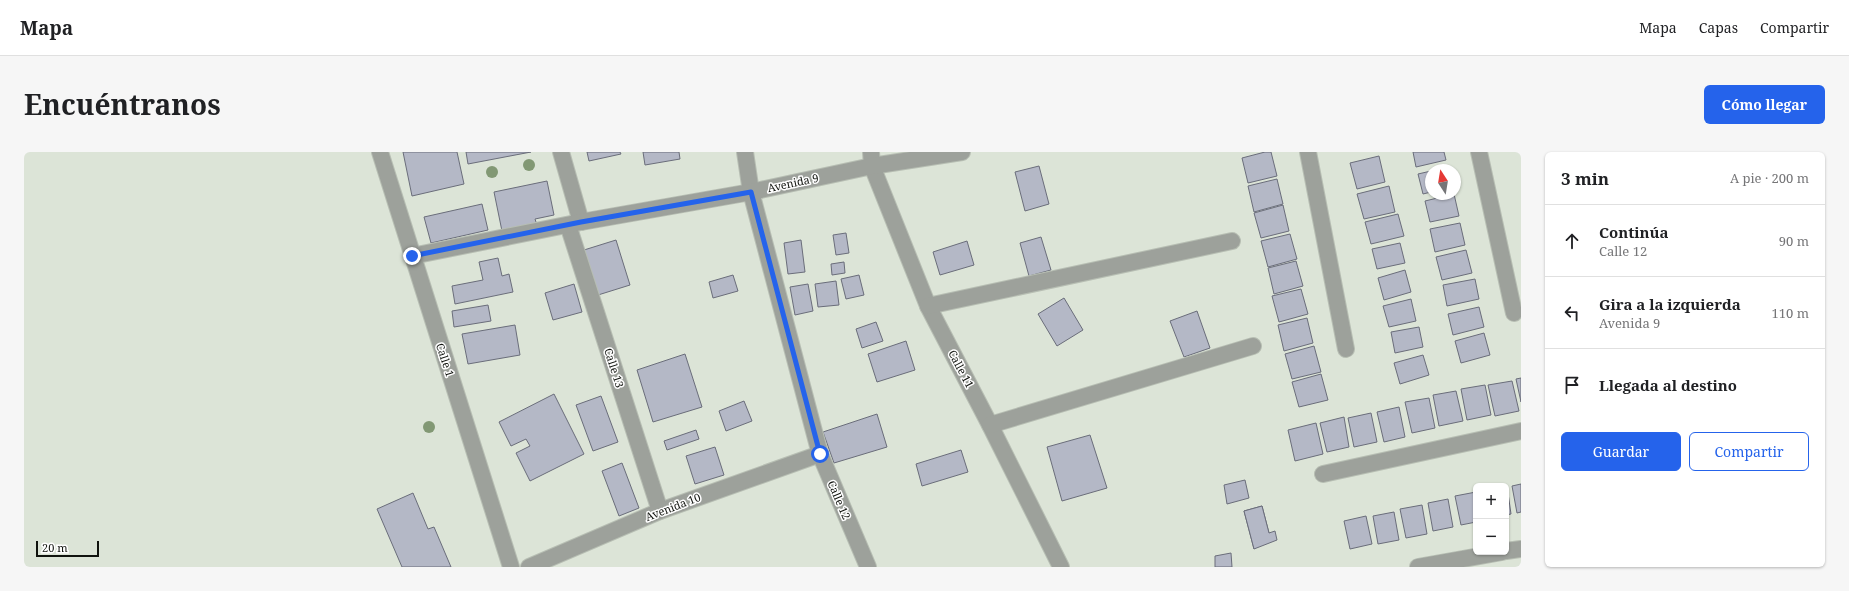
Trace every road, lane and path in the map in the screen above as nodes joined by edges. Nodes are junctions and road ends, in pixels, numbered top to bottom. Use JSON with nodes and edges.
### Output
{"nodes":[{"id":1,"x":380,"y":152,"type":"edge"},
{"id":2,"x":561,"y":152,"type":"edge"},
{"id":3,"x":745,"y":152,"type":"edge"},
{"id":4,"x":962,"y":152,"type":"edge"},
{"id":5,"x":1308,"y":152,"type":"edge"},
{"id":6,"x":1479,"y":152,"type":"edge"},
{"id":7,"x":871,"y":159,"type":"edge"},
{"id":8,"x":751,"y":192,"type":"junction"},
{"id":9,"x":575,"y":224,"type":"junction"},
{"id":10,"x":1232,"y":241,"type":"dead end"},
{"id":11,"x":412,"y":256,"type":"junction"},
{"id":12,"x":928,"y":306,"type":"junction"},
{"id":13,"x":1514,"y":313,"type":"dead end"},
{"id":14,"x":1253,"y":346,"type":"dead end"},
{"id":15,"x":1346,"y":349,"type":"dead end"},
{"id":16,"x":990,"y":425,"type":"junction"},
{"id":17,"x":1521,"y":432,"type":"edge"},
{"id":18,"x":820,"y":454,"type":"junction"},
{"id":19,"x":1324,"y":474,"type":"dead end"},
{"id":20,"x":660,"y":512,"type":"junction"},
{"id":21,"x":1521,"y":549,"type":"edge"},
{"id":22,"x":1509,"y":551,"type":"edge"},
{"id":23,"x":1485,"y":555,"type":"edge"},
{"id":24,"x":511,"y":567,"type":"edge"},
{"id":25,"x":529,"y":567,"type":"edge"},
{"id":26,"x":868,"y":567,"type":"edge"},
{"id":27,"x":1061,"y":567,"type":"edge"},
{"id":28,"x":1418,"y":567,"type":"edge"}],
"edges":[{"from":1,"to":11,"type":"street","name":"Calle 1"},
{"from":2,"to":9,"type":"street","name":"Calle 13"},
{"from":3,"to":8,"type":"street","name":"Calle 12"},
{"from":4,"to":7,"type":"street","name":"Avenida 9"},
{"from":5,"to":15,"type":"street"},
{"from":6,"to":13,"type":"street"},
{"from":7,"to":8,"type":"street","name":"Avenida 9"},
{"from":7,"to":12,"type":"street","name":"Calle 11"},
{"from":8,"to":9,"type":"street","name":"Avenida 9"},
{"from":8,"to":18,"type":"street","name":"Calle 12"},
{"from":9,"to":11,"type":"street","name":"Avenida 9"},
{"from":9,"to":20,"type":"street","name":"Calle 13"},
{"from":10,"to":12,"type":"street"},
{"from":11,"to":24,"type":"street","name":"Calle 1"},
{"from":12,"to":16,"type":"street","name":"Calle 11"},
{"from":14,"to":16,"type":"street"},
{"from":16,"to":27,"type":"street","name":"Calle 11"},
{"from":17,"to":19,"type":"street"},
{"from":18,"to":20,"type":"street","name":"Avenida 10"},
{"from":18,"to":26,"type":"street","name":"Calle 12"},
{"from":20,"to":25,"type":"street","name":"Avenida 10"},
{"from":21,"to":22,"type":"street"},
{"from":23,"to":28,"type":"street"}]}
